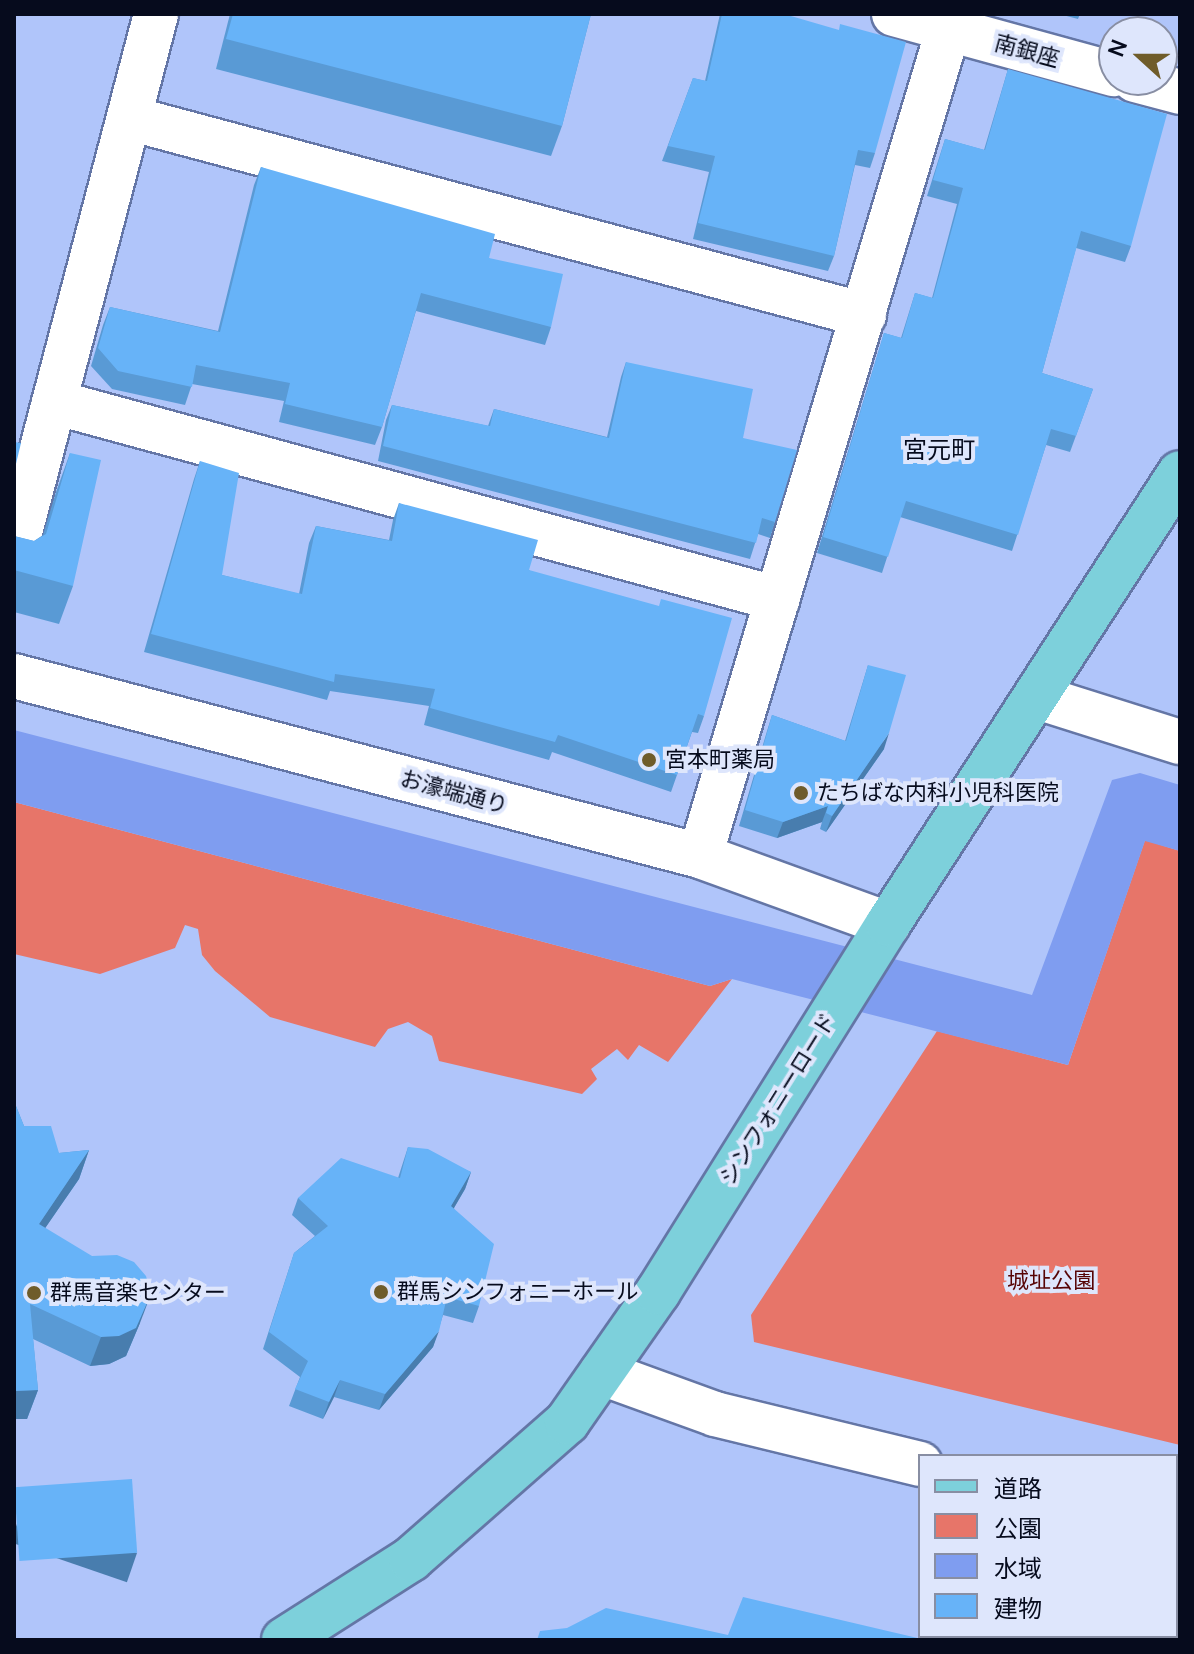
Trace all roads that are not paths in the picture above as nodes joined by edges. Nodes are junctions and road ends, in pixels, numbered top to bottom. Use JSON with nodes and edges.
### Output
{"nodes":[{"id":1,"x":156,"y":14,"type":"edge"},
{"id":2,"x":894,"y":14,"type":"edge"},
{"id":3,"x":951,"y":22,"type":"edge"},
{"id":4,"x":1098,"y":69,"type":"edge"},
{"id":5,"x":129,"y":118,"type":"junction"},
{"id":6,"x":864,"y":315,"type":"junction"},
{"id":7,"x":54,"y":402,"type":"junction"},
{"id":8,"x":1180,"y":473,"type":"edge"},
{"id":9,"x":14,"y":555,"type":"edge"},
{"id":10,"x":778,"y":599,"type":"junction"},
{"id":11,"x":14,"y":676,"type":"edge"},
{"id":12,"x":1037,"y":697,"type":"junction"},
{"id":13,"x":1180,"y":742,"type":"edge"},
{"id":14,"x":700,"y":856,"type":"junction"},
{"id":15,"x":888,"y":924,"type":"junction"},
{"id":16,"x":602,"y":1373,"type":"junction"},
{"id":17,"x":918,"y":1464,"type":"edge"},
{"id":18,"x":284,"y":1640,"type":"edge"}],
"edges":[{"from":1,"to":5,"type":"street"},
{"from":2,"to":3,"type":"street","name":"南銀座"},
{"from":3,"to":4,"type":"street","name":"南銀座"},
{"from":3,"to":6,"type":"street"},
{"from":5,"to":6,"type":"street"},
{"from":5,"to":7,"type":"street"},
{"from":6,"to":10,"type":"street"},
{"from":7,"to":9,"type":"street"},
{"from":7,"to":10,"type":"street"},
{"from":8,"to":12,"type":"main road","name":"シンフォニーロード"},
{"from":10,"to":14,"type":"street"},
{"from":11,"to":14,"type":"street","name":"お濠端通り"},
{"from":12,"to":13,"type":"street"},
{"from":12,"to":15,"type":"main road","name":"シンフォニーロード"},
{"from":14,"to":15,"type":"street","name":"お濠端通り"},
{"from":15,"to":16,"type":"main road","name":"シンフォニーロード"},
{"from":16,"to":17,"type":"street"},
{"from":16,"to":18,"type":"main road","name":"シンフォニーロード"}]}
